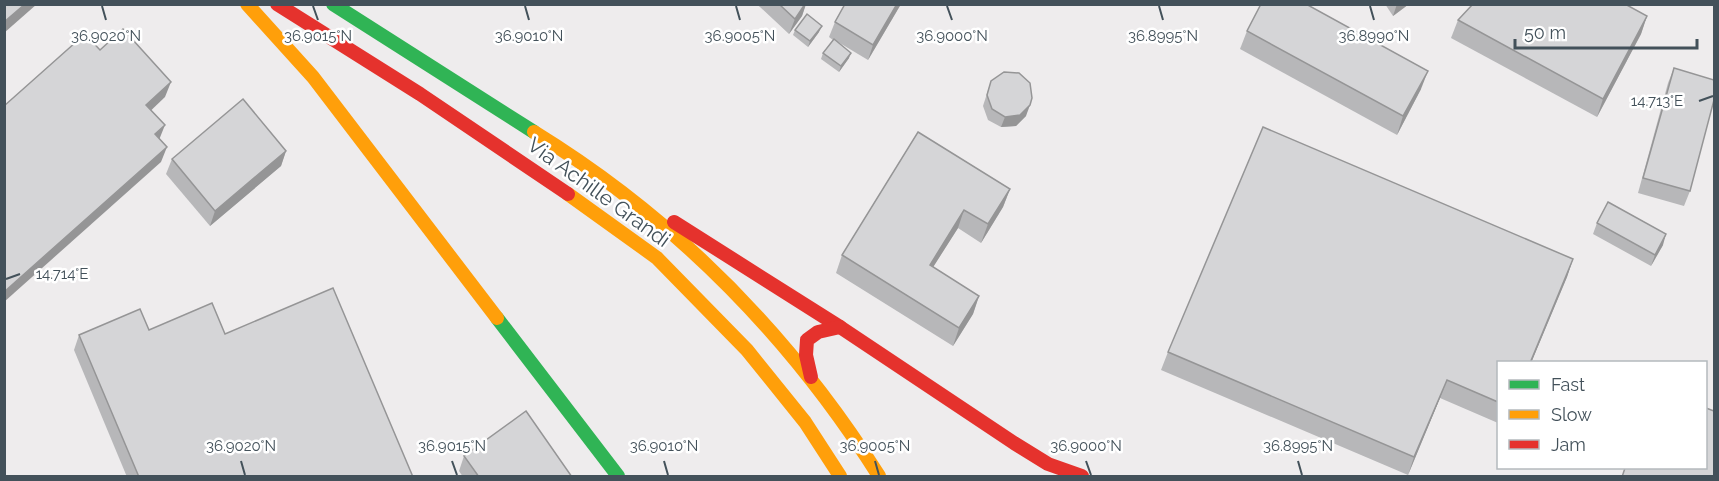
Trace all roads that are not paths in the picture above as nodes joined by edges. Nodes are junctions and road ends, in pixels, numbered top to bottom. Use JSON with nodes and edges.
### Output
{"nodes":[{"id":1,"x":247,"y":4,"type":"edge"},
{"id":2,"x":277,"y":4,"type":"edge"},
{"id":3,"x":333,"y":4,"type":"edge"},
{"id":4,"x":607,"y":179,"type":"junction"},
{"id":5,"x":840,"y":327,"type":"junction"},
{"id":6,"x":811,"y":377,"type":"junction"},
{"id":7,"x":1014,"y":443,"type":"junction"},
{"id":8,"x":1030,"y":470,"type":"dead end"},
{"id":9,"x":1080,"y":476,"type":"edge"},
{"id":10,"x":618,"y":477,"type":"edge"},
{"id":11,"x":840,"y":477,"type":"edge"},
{"id":12,"x":879,"y":477,"type":"edge"},
{"id":13,"x":1055,"y":477,"type":"edge"}],
"edges":[{"from":1,"to":10,"type":"main road"},
{"from":2,"to":11,"type":"main road","name":"Via Achille Grandi"},
{"from":3,"to":4,"type":"main road","name":"Via Achille Grandi"},
{"from":4,"to":5,"type":"main road"},
{"from":4,"to":6,"type":"main road","name":"Via Achille Grandi"},
{"from":5,"to":6,"type":"main road"},
{"from":5,"to":7,"type":"main road"},
{"from":6,"to":12,"type":"main road","name":"Via Achille Grandi"},
{"from":7,"to":8,"type":"main road"},
{"from":7,"to":9,"type":"main road"},
{"from":9,"to":13,"type":"main road"}]}
